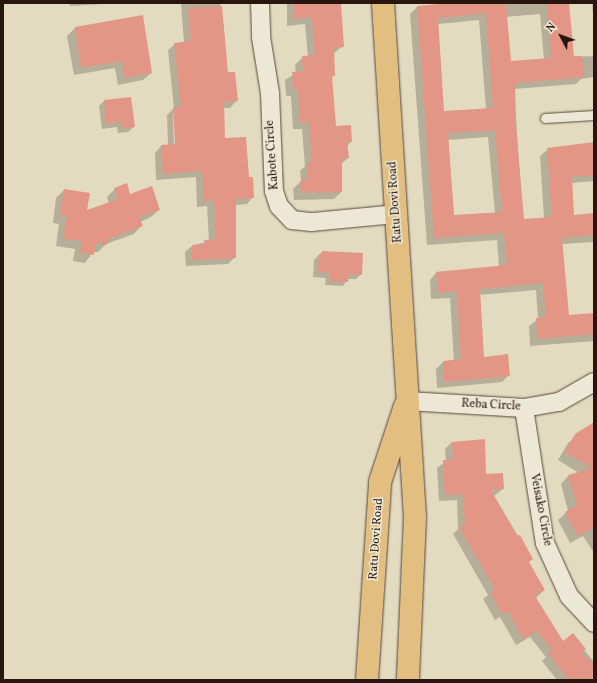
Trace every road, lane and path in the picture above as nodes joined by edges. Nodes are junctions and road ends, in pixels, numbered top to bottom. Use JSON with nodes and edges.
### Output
{"nodes":[{"id":1,"x":260,"y":3,"type":"edge"},
{"id":2,"x":383,"y":3,"type":"edge"},
{"id":3,"x":594,"y":115,"type":"edge"},
{"id":4,"x":545,"y":118,"type":"dead end"},
{"id":5,"x":397,"y":214,"type":"junction"},
{"id":6,"x":594,"y":382,"type":"edge"},
{"id":7,"x":407,"y":401,"type":"junction"},
{"id":8,"x":524,"y":408,"type":"junction"},
{"id":9,"x":594,"y":623,"type":"edge"},
{"id":10,"x":368,"y":680,"type":"edge"},
{"id":11,"x":408,"y":680,"type":"edge"}],
"edges":[{"from":1,"to":5,"type":"street","name":"Kabote Circle"},
{"from":2,"to":5,"type":"main road","name":"Ratu Dovi Road"},
{"from":3,"to":4,"type":"lane"},
{"from":5,"to":7,"type":"main road","name":"Ratu Dovi Road"},
{"from":6,"to":8,"type":"street","name":"Reba Circle"},
{"from":7,"to":8,"type":"street","name":"Reba Circle"},
{"from":7,"to":10,"type":"main road","name":"Ratu Dovi Road"},
{"from":7,"to":11,"type":"main road","name":"Ratu Dovi Road"},
{"from":8,"to":9,"type":"street","name":"Veisako Circle"}]}
